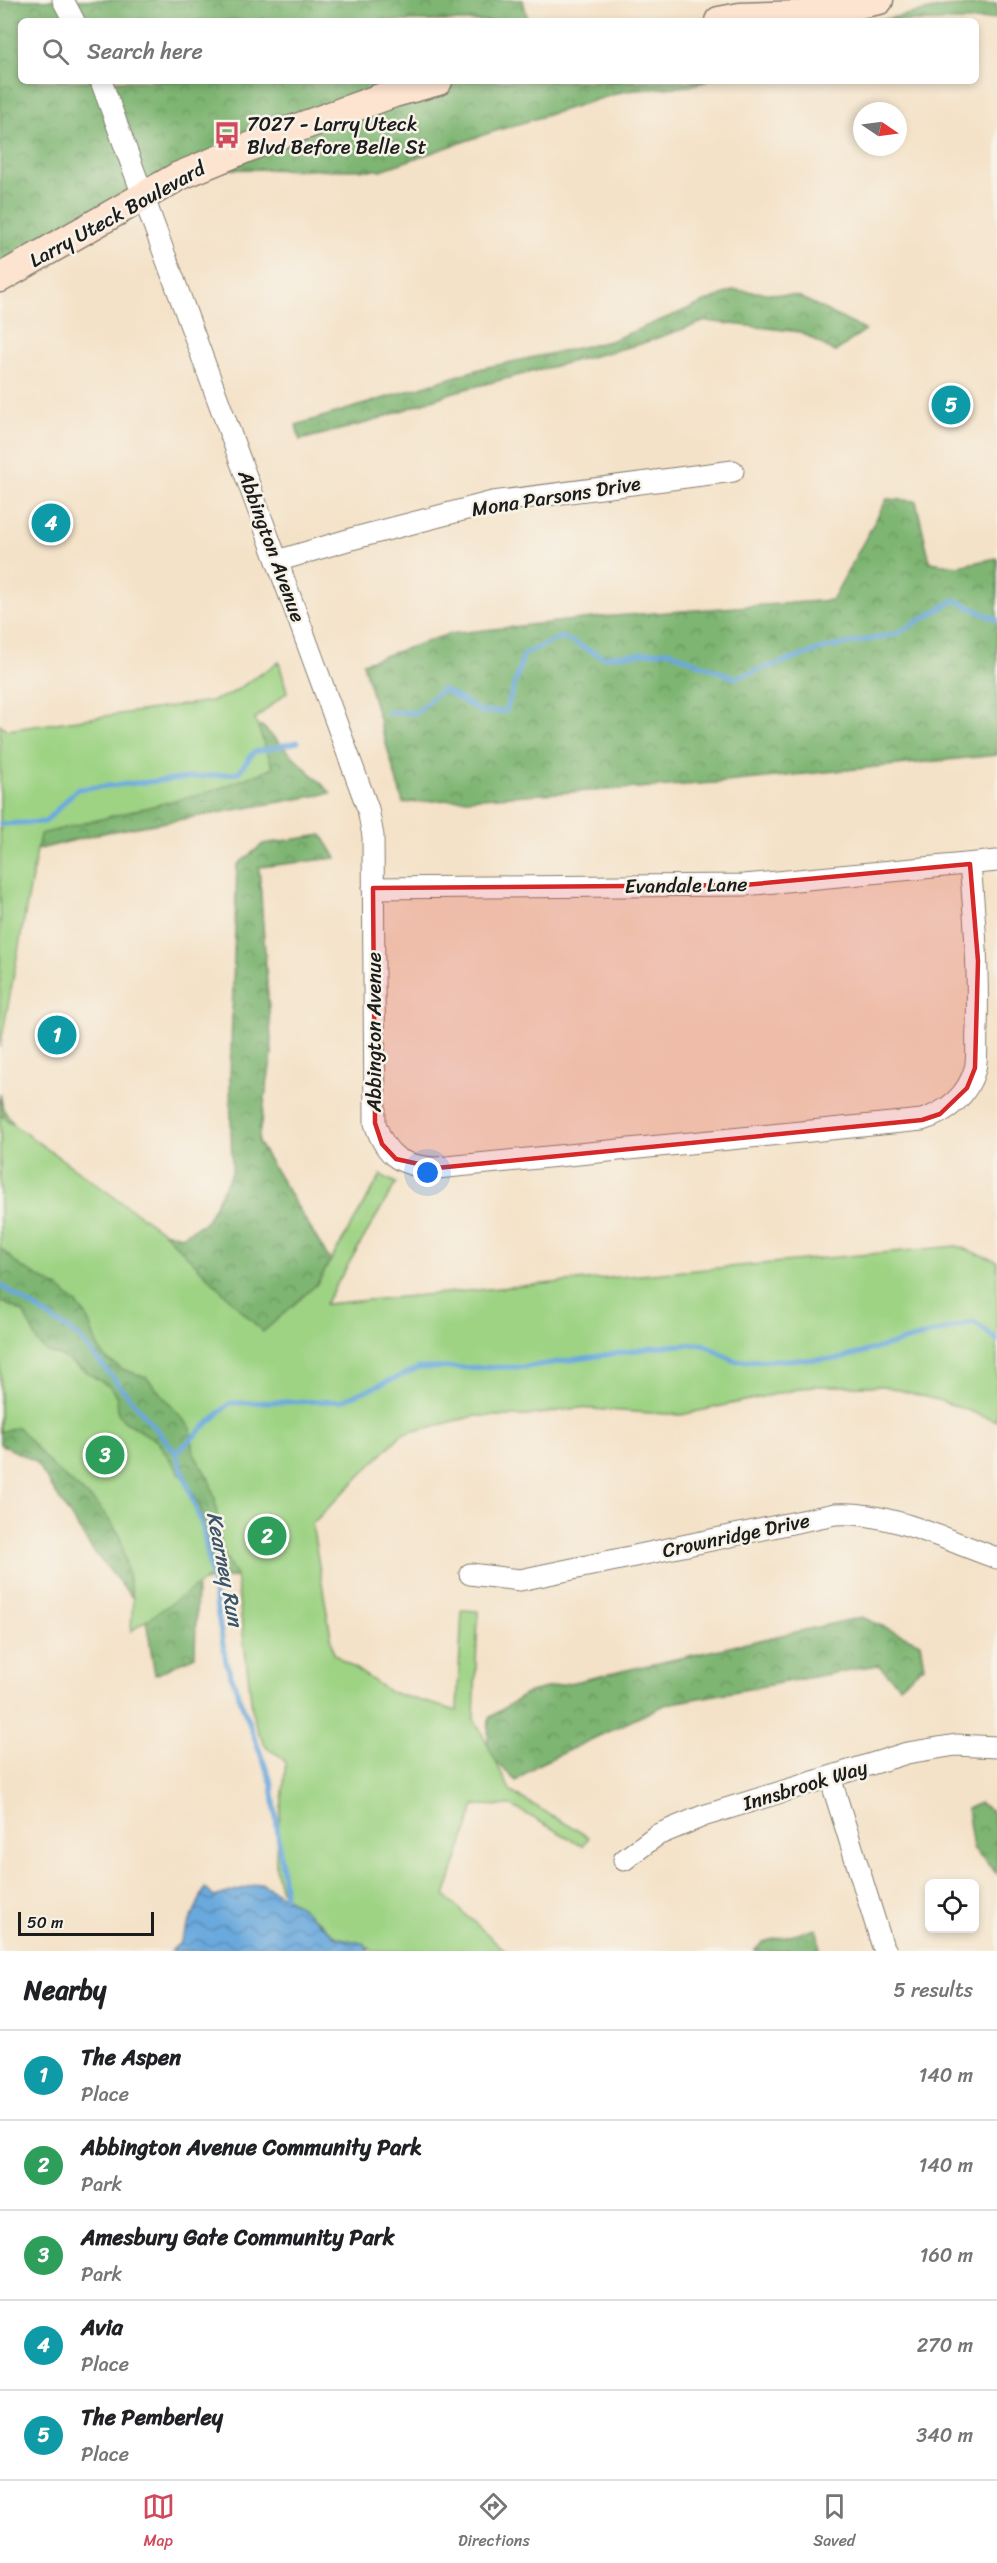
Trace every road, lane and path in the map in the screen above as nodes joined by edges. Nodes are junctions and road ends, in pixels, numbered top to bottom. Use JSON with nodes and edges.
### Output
{"nodes":[{"id":1,"x":63,"y":0,"type":"edge"},
{"id":2,"x":784,"y":0,"type":"edge"},
{"id":3,"x":879,"y":0,"type":"edge"},
{"id":4,"x":72,"y":18,"type":"edge"},
{"id":5,"x":733,"y":18,"type":"edge"},
{"id":6,"x":748,"y":18,"type":"edge"},
{"id":7,"x":102,"y":84,"type":"edge"},
{"id":8,"x":427,"y":84,"type":"edge"},
{"id":9,"x":143,"y":199,"type":"junction"},
{"id":10,"x":0,"y":278,"type":"edge"},
{"id":11,"x":732,"y":471,"type":"dead end"},
{"id":12,"x":278,"y":561,"type":"junction"},
{"id":13,"x":997,"y":861,"type":"edge"},
{"id":14,"x":970,"y":864,"type":"junction"},
{"id":15,"x":374,"y":888,"type":"junction"},
{"id":16,"x":997,"y":1558,"type":"edge"},
{"id":17,"x":470,"y":1574,"type":"dead end"},
{"id":18,"x":997,"y":1748,"type":"edge"},
{"id":19,"x":830,"y":1777,"type":"junction"},
{"id":20,"x":624,"y":1860,"type":"dead end"},
{"id":21,"x":886,"y":1951,"type":"edge"}],
"edges":[{"from":1,"to":4,"type":"street"},
{"from":2,"to":5,"type":"main road"},
{"from":3,"to":6,"type":"main road"},
{"from":7,"to":9,"type":"street","name":"Abbington Avenue"},
{"from":8,"to":9,"type":"main road","name":"Larry Uteck Boulevard"},
{"from":9,"to":10,"type":"main road","name":"Larry Uteck Boulevard"},
{"from":9,"to":12,"type":"street","name":"Abbington Avenue"},
{"from":11,"to":12,"type":"street","name":"Mona Parsons Drive"},
{"from":12,"to":15,"type":"street","name":"Abbington Avenue"},
{"from":13,"to":14,"type":"street","name":"Evandale Lane"},
{"from":14,"to":15,"type":"street","name":"Evandale Lane"},
{"from":14,"to":15,"type":"street","name":"Abbington Avenue"},
{"from":16,"to":17,"type":"street","name":"Crownridge Drive"},
{"from":18,"to":19,"type":"street","name":"Innsbrook Way"},
{"from":19,"to":20,"type":"street","name":"Innsbrook Way"},
{"from":19,"to":21,"type":"street"}]}
